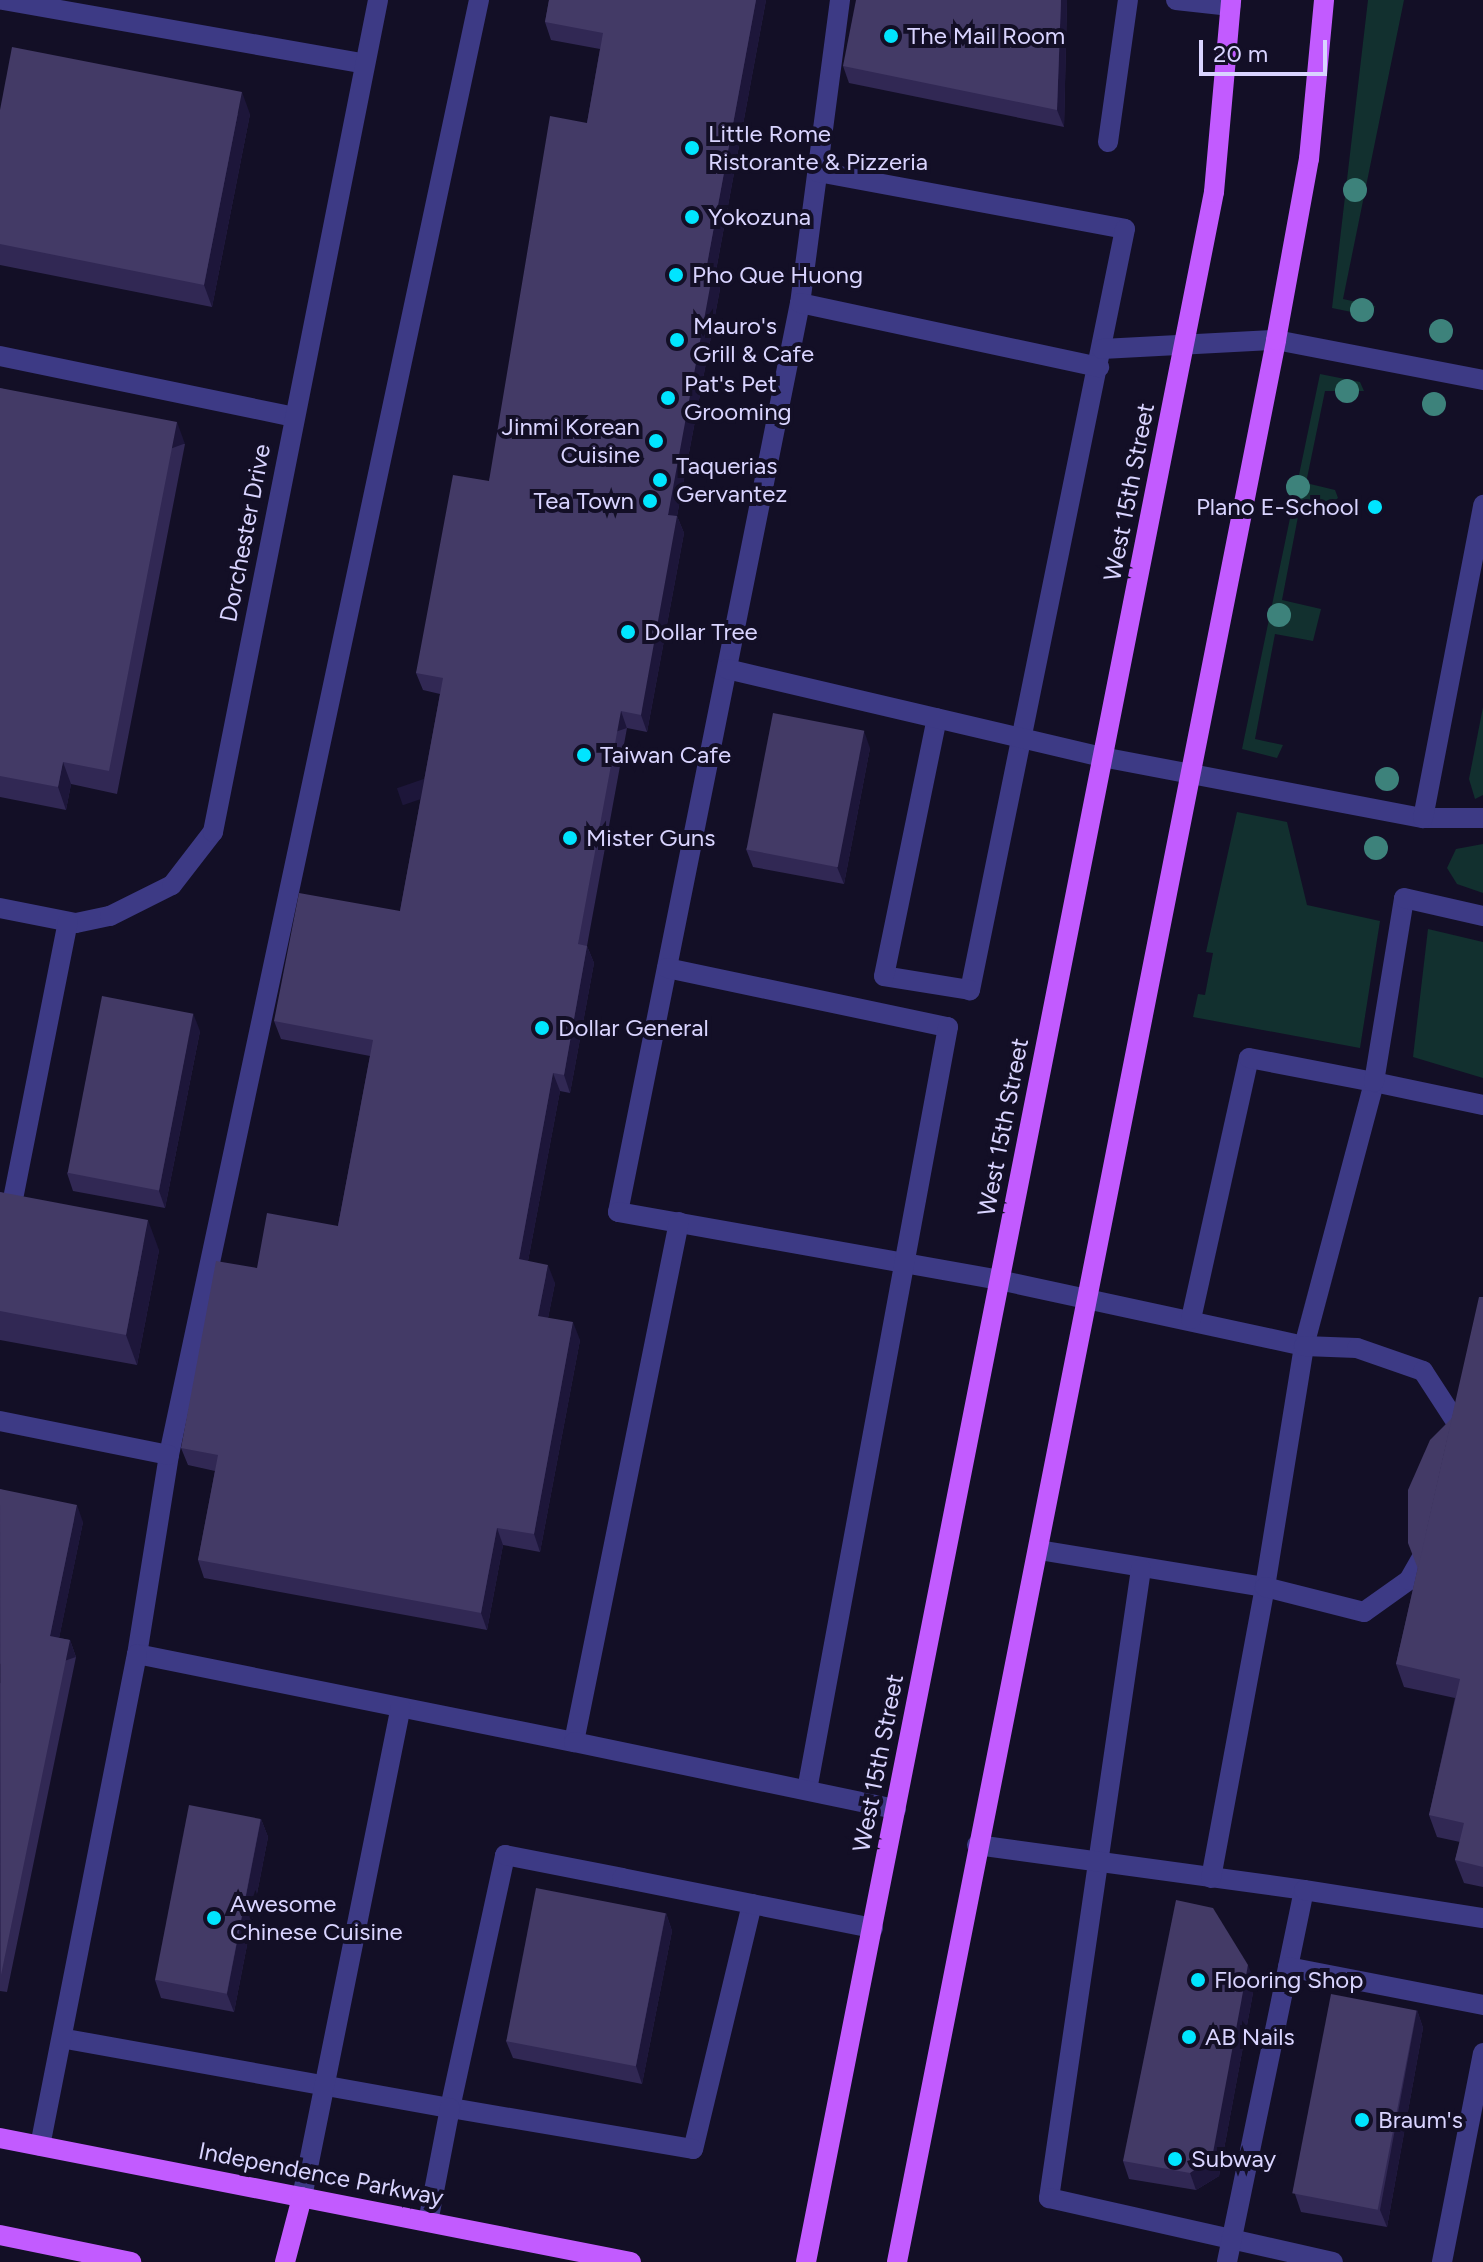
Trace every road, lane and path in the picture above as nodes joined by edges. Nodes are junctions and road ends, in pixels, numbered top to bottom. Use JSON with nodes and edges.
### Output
{"nodes":[{"id":1,"x":3,"y":0,"type":"edge"},
{"id":2,"x":378,"y":0,"type":"edge"},
{"id":3,"x":479,"y":0,"type":"edge"},
{"id":4,"x":840,"y":0,"type":"edge"},
{"id":5,"x":1128,"y":0,"type":"edge"},
{"id":6,"x":1176,"y":0,"type":"edge"},
{"id":7,"x":1324,"y":0,"type":"edge"},
{"id":8,"x":1231,"y":3,"type":"edge"},
{"id":9,"x":362,"y":63,"type":"junction"},
{"id":10,"x":1108,"y":142,"type":"dead end"},
{"id":11,"x":818,"y":172,"type":"junction"},
{"id":12,"x":800,"y":303,"type":"junction"},
{"id":13,"x":1276,"y":340,"type":"junction"},
{"id":14,"x":1184,"y":342,"type":"junction"},
{"id":15,"x":0,"y":356,"type":"edge"},
{"id":16,"x":1100,"y":358,"type":"junction"},
{"id":17,"x":1483,"y":380,"type":"edge"},
{"id":18,"x":294,"y":417,"type":"junction"},
{"id":19,"x":1483,"y":505,"type":"edge"},
{"id":20,"x":727,"y":669,"type":"junction"},
{"id":21,"x":937,"y":718,"type":"junction"},
{"id":22,"x":1024,"y":739,"type":"junction"},
{"id":23,"x":1102,"y":757,"type":"junction"},
{"id":24,"x":1193,"y":772,"type":"junction"},
{"id":25,"x":1423,"y":818,"type":"junction"},
{"id":26,"x":1483,"y":818,"type":"edge"},
{"id":27,"x":0,"y":908,"type":"edge"},
{"id":28,"x":1483,"y":916,"type":"edge"},
{"id":29,"x":68,"y":922,"type":"junction"},
{"id":30,"x":667,"y":968,"type":"junction"},
{"id":31,"x":1374,"y":1082,"type":"junction"},
{"id":32,"x":1483,"y":1105,"type":"edge"},
{"id":33,"x":14,"y":1194,"type":"edge"},
{"id":34,"x":679,"y":1222,"type":"junction"},
{"id":35,"x":909,"y":1264,"type":"junction"},
{"id":36,"x":999,"y":1280,"type":"junction"},
{"id":37,"x":1090,"y":1300,"type":"junction"},
{"id":38,"x":1191,"y":1319,"type":"junction"},
{"id":39,"x":1304,"y":1346,"type":"junction"},
{"id":40,"x":0,"y":1421,"type":"edge"},
{"id":41,"x":169,"y":1455,"type":"junction"},
{"id":42,"x":1453,"y":1457,"type":"edge"},
{"id":43,"x":1440,"y":1516,"type":"edge"},
{"id":44,"x":1039,"y":1550,"type":"junction"},
{"id":45,"x":1141,"y":1569,"type":"junction"},
{"id":46,"x":1265,"y":1587,"type":"junction"},
{"id":47,"x":137,"y":1654,"type":"junction"},
{"id":48,"x":401,"y":1708,"type":"junction"},
{"id":49,"x":574,"y":1742,"type":"junction"},
{"id":50,"x":807,"y":1790,"type":"junction"},
{"id":51,"x":896,"y":1809,"type":"junction"},
{"id":52,"x":977,"y":1845,"type":"junction"},
{"id":53,"x":1100,"y":1864,"type":"junction"},
{"id":54,"x":1211,"y":1878,"type":"junction"},
{"id":55,"x":1304,"y":1890,"type":"junction"},
{"id":56,"x":752,"y":1904,"type":"junction"},
{"id":57,"x":1483,"y":1918,"type":"edge"},
{"id":58,"x":873,"y":1928,"type":"junction"},
{"id":59,"x":1288,"y":1967,"type":"junction"},
{"id":60,"x":1483,"y":2005,"type":"edge"},
{"id":61,"x":66,"y":2039,"type":"junction"},
{"id":62,"x":1483,"y":2053,"type":"edge"},
{"id":63,"x":325,"y":2087,"type":"junction"},
{"id":64,"x":450,"y":2108,"type":"junction"},
{"id":65,"x":0,"y":2138,"type":"edge"},
{"id":66,"x":40,"y":2146,"type":"junction"},
{"id":67,"x":302,"y":2197,"type":"junction"},
{"id":68,"x":428,"y":2222,"type":"junction"},
{"id":69,"x":0,"y":2235,"type":"edge"},
{"id":70,"x":1231,"y":2240,"type":"junction"},
{"id":71,"x":131,"y":2262,"type":"edge"},
{"id":72,"x":285,"y":2262,"type":"edge"},
{"id":73,"x":631,"y":2262,"type":"edge"},
{"id":74,"x":806,"y":2262,"type":"edge"},
{"id":75,"x":897,"y":2262,"type":"edge"},
{"id":76,"x":1227,"y":2262,"type":"edge"},
{"id":77,"x":1333,"y":2262,"type":"edge"},
{"id":78,"x":1442,"y":2262,"type":"edge"}],
"edges":[{"from":1,"to":9,"type":"street"},
{"from":2,"to":9,"type":"street","name":"Dorchester Drive"},
{"from":3,"to":41,"type":"street"},
{"from":4,"to":11,"type":"street"},
{"from":5,"to":10,"type":"street"},
{"from":6,"to":8,"type":"street"},
{"from":7,"to":13,"type":"main road"},
{"from":8,"to":14,"type":"main road","name":"West 15th Street"},
{"from":9,"to":18,"type":"street","name":"Dorchester Drive"},
{"from":11,"to":12,"type":"street"},
{"from":11,"to":16,"type":"street"},
{"from":12,"to":16,"type":"street"},
{"from":12,"to":20,"type":"street"},
{"from":13,"to":14,"type":"street"},
{"from":13,"to":17,"type":"street"},
{"from":13,"to":24,"type":"main road"},
{"from":14,"to":16,"type":"street"},
{"from":14,"to":23,"type":"main road","name":"West 15th Street"},
{"from":15,"to":18,"type":"street"},
{"from":16,"to":22,"type":"street"},
{"from":18,"to":29,"type":"street","name":"Dorchester Drive"},
{"from":19,"to":25,"type":"street"},
{"from":20,"to":21,"type":"street"},
{"from":20,"to":30,"type":"street"},
{"from":21,"to":22,"type":"street"},
{"from":21,"to":22,"type":"street"},
{"from":22,"to":23,"type":"street"},
{"from":23,"to":24,"type":"street"},
{"from":23,"to":36,"type":"main road","name":"West 15th Street"},
{"from":24,"to":25,"type":"street"},
{"from":24,"to":37,"type":"main road"},
{"from":25,"to":26,"type":"street"},
{"from":27,"to":29,"type":"street","name":"Dorchester Drive"},
{"from":28,"to":31,"type":"street"},
{"from":29,"to":33,"type":"street"},
{"from":30,"to":34,"type":"street"},
{"from":30,"to":35,"type":"street"},
{"from":31,"to":32,"type":"street"},
{"from":31,"to":38,"type":"street"},
{"from":31,"to":39,"type":"street"},
{"from":34,"to":35,"type":"street"},
{"from":34,"to":49,"type":"street"},
{"from":35,"to":36,"type":"street"},
{"from":35,"to":50,"type":"street"},
{"from":36,"to":37,"type":"street"},
{"from":36,"to":51,"type":"main road","name":"West 15th Street"},
{"from":37,"to":38,"type":"street"},
{"from":37,"to":44,"type":"main road"},
{"from":38,"to":39,"type":"street"},
{"from":39,"to":42,"type":"street"},
{"from":39,"to":46,"type":"street"},
{"from":40,"to":41,"type":"street"},
{"from":41,"to":47,"type":"street"},
{"from":43,"to":46,"type":"street"},
{"from":44,"to":45,"type":"street"},
{"from":44,"to":52,"type":"main road"},
{"from":45,"to":46,"type":"street"},
{"from":45,"to":53,"type":"street"},
{"from":46,"to":54,"type":"street"},
{"from":47,"to":48,"type":"street"},
{"from":47,"to":61,"type":"street"},
{"from":48,"to":49,"type":"street"},
{"from":48,"to":63,"type":"street"},
{"from":49,"to":50,"type":"street"},
{"from":50,"to":51,"type":"street"},
{"from":51,"to":58,"type":"main road","name":"West 15th Street"},
{"from":52,"to":53,"type":"street"},
{"from":52,"to":75,"type":"main road"},
{"from":53,"to":54,"type":"street"},
{"from":53,"to":70,"type":"street"},
{"from":54,"to":55,"type":"street"},
{"from":55,"to":57,"type":"street"},
{"from":55,"to":59,"type":"street"},
{"from":56,"to":58,"type":"street"},
{"from":56,"to":64,"type":"street"},
{"from":56,"to":64,"type":"street"},
{"from":58,"to":74,"type":"main road","name":"West 15th Street"},
{"from":59,"to":60,"type":"street"},
{"from":59,"to":70,"type":"street"},
{"from":61,"to":63,"type":"street"},
{"from":61,"to":66,"type":"street"},
{"from":62,"to":78,"type":"street"},
{"from":63,"to":64,"type":"street"},
{"from":63,"to":67,"type":"street"},
{"from":64,"to":68,"type":"street"},
{"from":65,"to":66,"type":"main road","name":"Independence Parkway"},
{"from":66,"to":67,"type":"main road","name":"Independence Parkway"},
{"from":67,"to":68,"type":"main road","name":"Independence Parkway"},
{"from":67,"to":72,"type":"main road"},
{"from":68,"to":73,"type":"main road","name":"Independence Parkway"},
{"from":69,"to":71,"type":"main road"},
{"from":70,"to":76,"type":"street"},
{"from":70,"to":77,"type":"street"}]}
